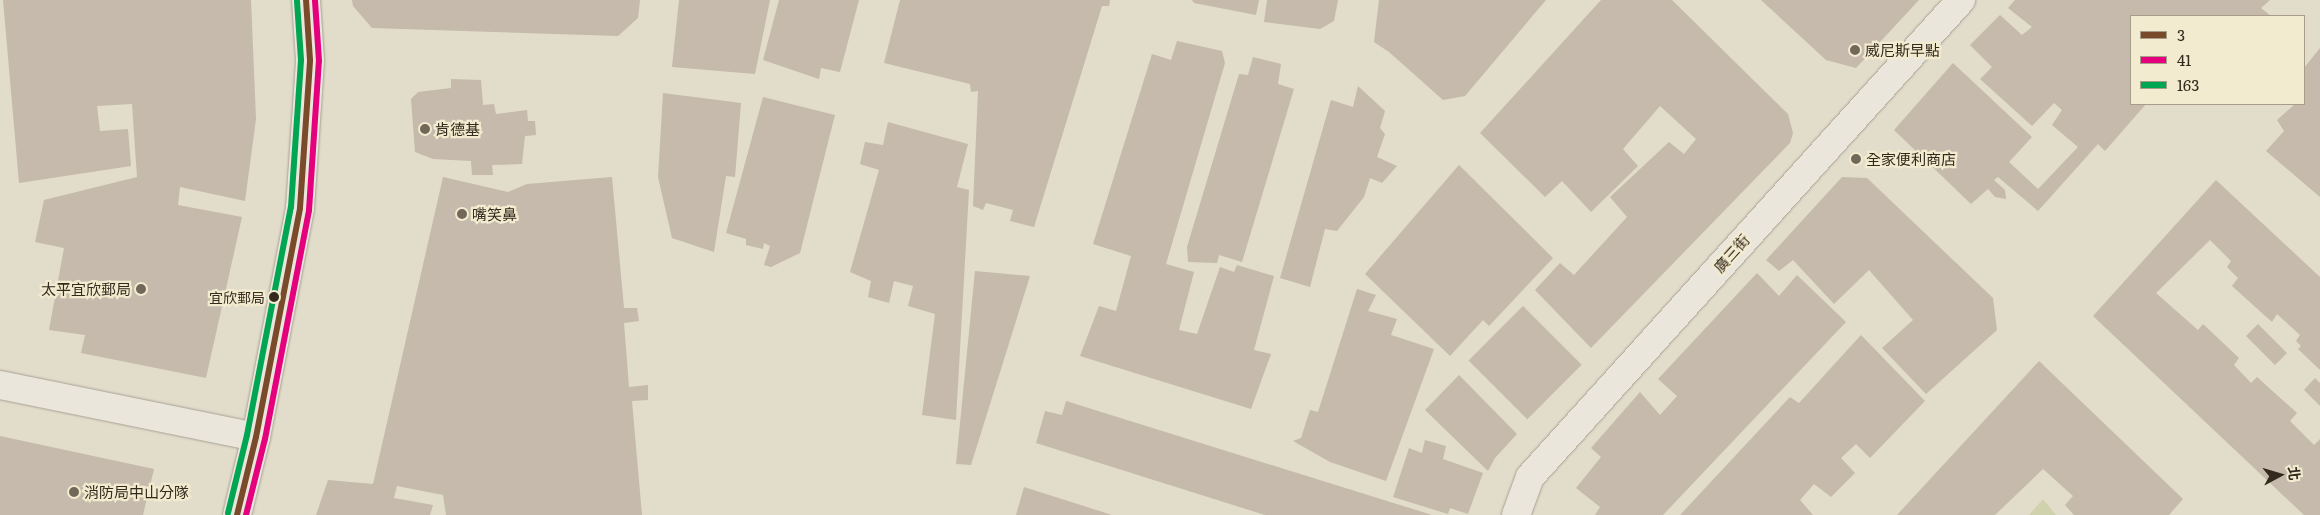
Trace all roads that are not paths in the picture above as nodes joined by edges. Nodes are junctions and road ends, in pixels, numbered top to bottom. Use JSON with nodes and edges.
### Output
{"nodes":[{"id":1,"x":306,"y":0,"type":"edge"},
{"id":2,"x":1961,"y":0,"type":"edge"},
{"id":3,"x":0,"y":386,"type":"edge"},
{"id":4,"x":256,"y":437,"type":"junction"},
{"id":5,"x":237,"y":515,"type":"edge"},
{"id":6,"x":1516,"y":515,"type":"edge"}],
"edges":[{"from":1,"to":4,"type":"street"},
{"from":2,"to":6,"type":"street","name":"廣三街"},
{"from":3,"to":4,"type":"street"},
{"from":4,"to":5,"type":"street"}]}
